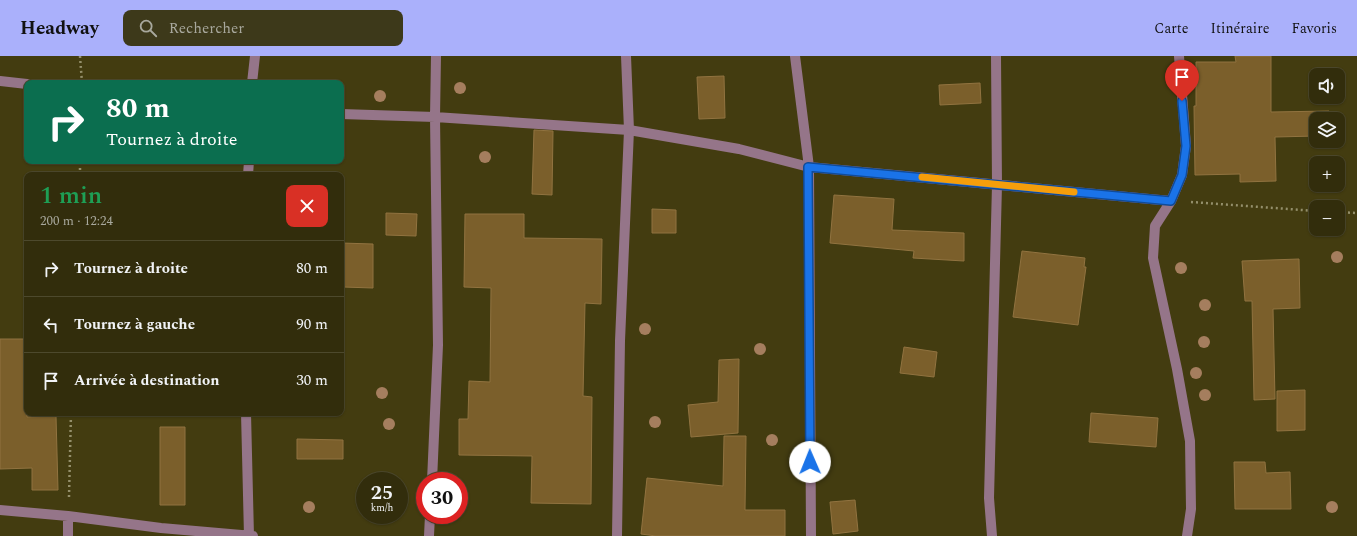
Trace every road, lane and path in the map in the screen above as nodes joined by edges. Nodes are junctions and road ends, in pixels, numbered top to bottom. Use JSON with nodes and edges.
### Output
{"nodes":[{"id":1,"x":80,"y":56,"type":"edge"},
{"id":2,"x":255,"y":56,"type":"edge"},
{"id":3,"x":436,"y":56,"type":"edge"},
{"id":4,"x":626,"y":56,"type":"edge"},
{"id":5,"x":795,"y":56,"type":"edge"},
{"id":6,"x":996,"y":56,"type":"edge"},
{"id":7,"x":1179,"y":56,"type":"edge"},
{"id":8,"x":82,"y":80,"type":"edge"},
{"id":9,"x":252,"y":80,"type":"edge"},
{"id":10,"x":0,"y":81,"type":"edge"},
{"id":11,"x":24,"y":84,"type":"edge"},
{"id":12,"x":344,"y":114,"type":"edge"},
{"id":13,"x":435,"y":117,"type":"junction"},
{"id":14,"x":629,"y":130,"type":"junction"},
{"id":15,"x":808,"y":167,"type":"junction"},
{"id":16,"x":997,"y":184,"type":"junction"},
{"id":17,"x":1171,"y":201,"type":"junction"},
{"id":18,"x":1309,"y":211,"type":"edge"},
{"id":19,"x":1345,"y":212,"type":"edge"},
{"id":20,"x":1357,"y":213,"type":"edge"},
{"id":21,"x":72,"y":416,"type":"edge"},
{"id":22,"x":246,"y":416,"type":"edge"},
{"id":23,"x":432,"y":472,"type":"edge"},
{"id":24,"x":0,"y":510,"type":"edge"},
{"id":25,"x":68,"y":516,"type":"junction"},
{"id":26,"x":430,"y":524,"type":"edge"},
{"id":27,"x":68,"y":536,"type":"edge"},
{"id":28,"x":249,"y":536,"type":"edge"},
{"id":29,"x":253,"y":536,"type":"edge"},
{"id":30,"x":429,"y":536,"type":"edge"},
{"id":31,"x":617,"y":536,"type":"edge"},
{"id":32,"x":811,"y":536,"type":"edge"},
{"id":33,"x":992,"y":536,"type":"edge"},
{"id":34,"x":1187,"y":536,"type":"edge"}],
"edges":[{"from":1,"to":8,"type":"path"},
{"from":2,"to":9,"type":"street"},
{"from":3,"to":13,"type":"street"},
{"from":4,"to":14,"type":"street"},
{"from":5,"to":15,"type":"street"},
{"from":6,"to":16,"type":"street"},
{"from":7,"to":17,"type":"street"},
{"from":10,"to":11,"type":"street"},
{"from":12,"to":13,"type":"street"},
{"from":13,"to":14,"type":"street"},
{"from":13,"to":23,"type":"street"},
{"from":14,"to":15,"type":"street"},
{"from":14,"to":31,"type":"street"},
{"from":15,"to":16,"type":"street"},
{"from":15,"to":32,"type":"street"},
{"from":16,"to":17,"type":"street"},
{"from":16,"to":33,"type":"street"},
{"from":17,"to":18,"type":"path"},
{"from":17,"to":34,"type":"street"},
{"from":19,"to":20,"type":"path"},
{"from":21,"to":25,"type":"path"},
{"from":22,"to":28,"type":"street"},
{"from":24,"to":25,"type":"street"},
{"from":25,"to":27,"type":"street"},
{"from":25,"to":28,"type":"street"},
{"from":26,"to":30,"type":"street"},
{"from":28,"to":29,"type":"street"}]}
